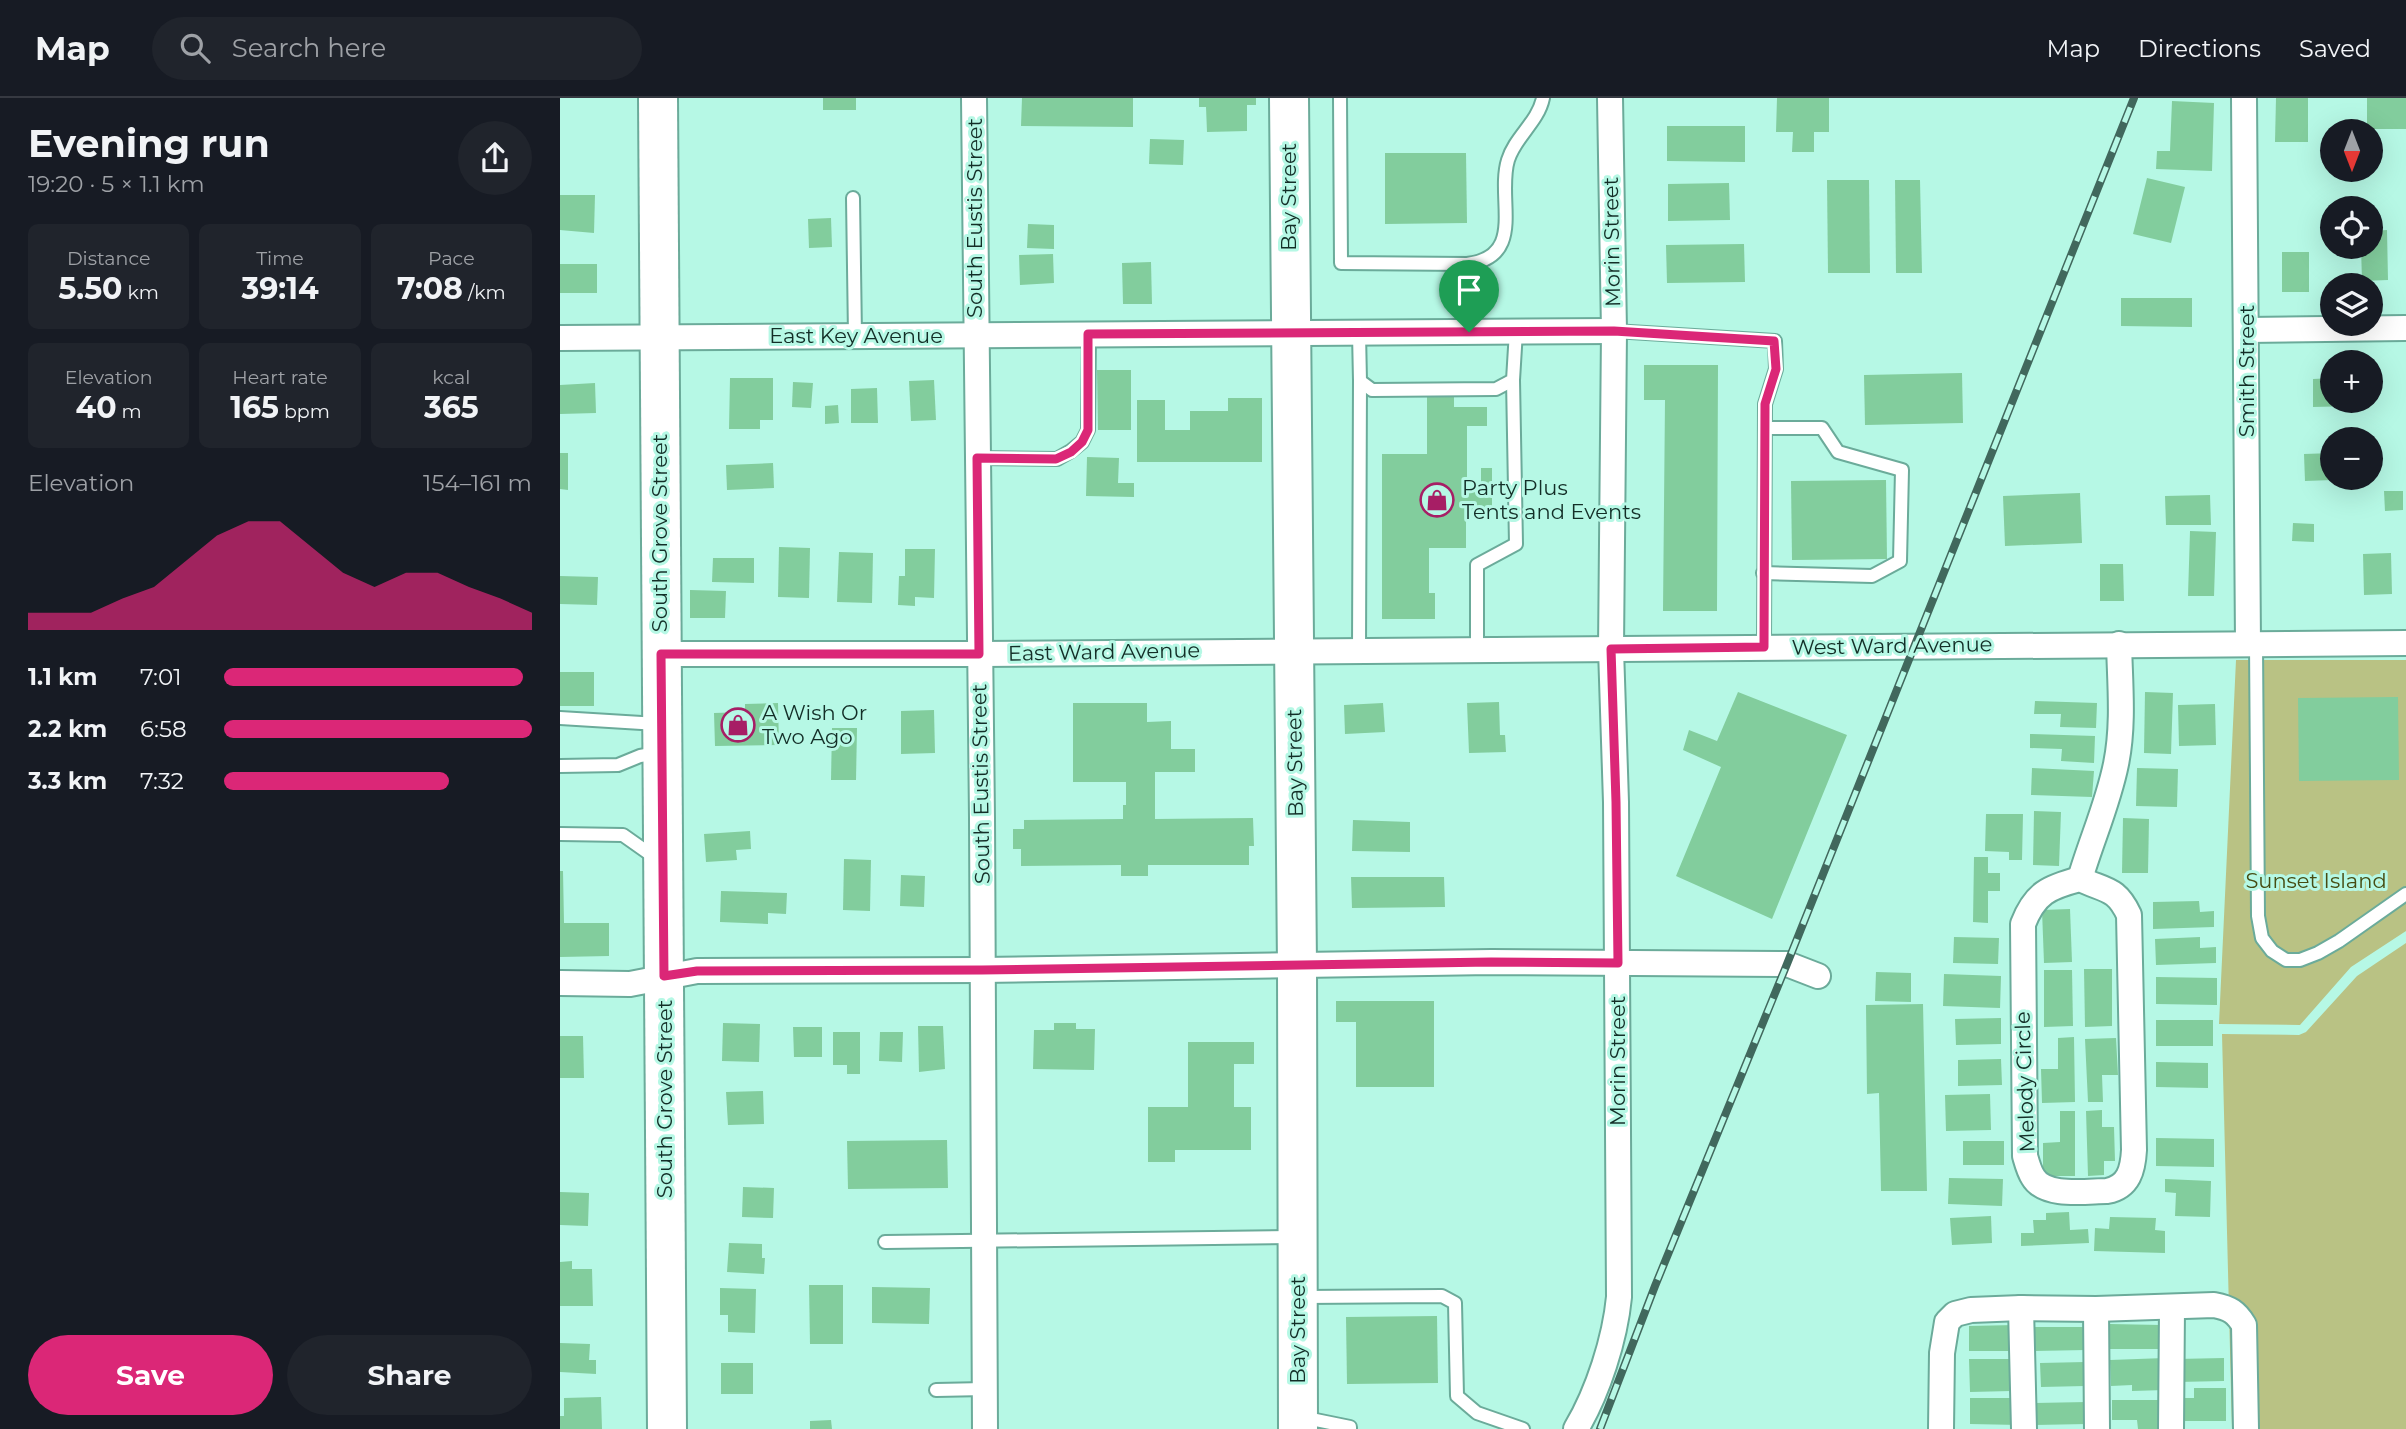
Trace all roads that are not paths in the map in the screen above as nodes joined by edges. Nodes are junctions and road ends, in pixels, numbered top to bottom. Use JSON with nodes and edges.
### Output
{"nodes":[{"id":1,"x":658,"y":98,"type":"edge"},
{"id":2,"x":974,"y":98,"type":"edge"},
{"id":3,"x":1289,"y":98,"type":"edge"},
{"id":4,"x":1340,"y":98,"type":"edge"},
{"id":5,"x":1543,"y":98,"type":"edge"},
{"id":6,"x":1610,"y":98,"type":"edge"},
{"id":7,"x":2244,"y":98,"type":"edge"},
{"id":8,"x":853,"y":198,"type":"dead end"},
{"id":9,"x":1468,"y":264,"type":"junction"},
{"id":10,"x":2406,"y":328,"type":"edge"},
{"id":11,"x":2246,"y":330,"type":"junction"},
{"id":12,"x":1516,"y":331,"type":"junction"},
{"id":13,"x":1614,"y":331,"type":"junction"},
{"id":14,"x":1469,"y":332,"type":"junction"},
{"id":15,"x":1290,"y":333,"type":"junction"},
{"id":16,"x":1359,"y":333,"type":"junction"},
{"id":17,"x":1088,"y":334,"type":"junction"},
{"id":18,"x":855,"y":335,"type":"junction"},
{"id":19,"x":975,"y":335,"type":"junction"},
{"id":20,"x":659,"y":337,"type":"junction"},
{"id":21,"x":560,"y":338,"type":"edge"},
{"id":22,"x":1513,"y":380,"type":"junction"},
{"id":23,"x":1360,"y":381,"type":"junction"},
{"id":24,"x":1765,"y":428,"type":"junction"},
{"id":25,"x":977,"y":458,"type":"junction"},
{"id":26,"x":1763,"y":573,"type":"junction"},
{"id":27,"x":2406,"y":643,"type":"edge"},
{"id":28,"x":2119,"y":644,"type":"junction"},
{"id":29,"x":2252,"y":644,"type":"junction"},
{"id":30,"x":1764,"y":647,"type":"junction"},
{"id":31,"x":1477,"y":649,"type":"junction"},
{"id":32,"x":1611,"y":649,"type":"junction"},
{"id":33,"x":1294,"y":650,"type":"junction"},
{"id":34,"x":1359,"y":650,"type":"junction"},
{"id":35,"x":661,"y":654,"type":"junction"},
{"id":36,"x":979,"y":654,"type":"junction"},
{"id":37,"x":560,"y":718,"type":"edge"},
{"id":38,"x":662,"y":738,"type":"junction"},
{"id":39,"x":560,"y":766,"type":"edge"},
{"id":40,"x":560,"y":834,"type":"edge"},
{"id":41,"x":663,"y":864,"type":"junction"},
{"id":42,"x":2080,"y":879,"type":"junction"},
{"id":43,"x":2406,"y":894,"type":"edge"},
{"id":44,"x":1618,"y":963,"type":"junction"},
{"id":45,"x":1297,"y":966,"type":"junction"},
{"id":46,"x":982,"y":970,"type":"junction"},
{"id":47,"x":664,"y":976,"type":"junction"},
{"id":48,"x":1818,"y":976,"type":"dead end"},
{"id":49,"x":560,"y":983,"type":"edge"},
{"id":50,"x":1297,"y":1237,"type":"junction"},
{"id":51,"x":984,"y":1241,"type":"junction"},
{"id":52,"x":885,"y":1242,"type":"dead end"},
{"id":53,"x":1298,"y":1297,"type":"junction"},
{"id":54,"x":2021,"y":1308,"type":"junction"},
{"id":55,"x":2172,"y":1308,"type":"junction"},
{"id":56,"x":2096,"y":1309,"type":"junction"},
{"id":57,"x":985,"y":1389,"type":"junction"},
{"id":58,"x":936,"y":1390,"type":"dead end"},
{"id":59,"x":1298,"y":1423,"type":"edge"},
{"id":60,"x":667,"y":1429,"type":"edge"},
{"id":61,"x":985,"y":1429,"type":"edge"},
{"id":62,"x":1350,"y":1429,"type":"edge"},
{"id":63,"x":1523,"y":1429,"type":"edge"},
{"id":64,"x":1576,"y":1429,"type":"edge"},
{"id":65,"x":1941,"y":1429,"type":"edge"},
{"id":66,"x":2024,"y":1429,"type":"edge"},
{"id":67,"x":2097,"y":1429,"type":"edge"},
{"id":68,"x":2171,"y":1429,"type":"edge"},
{"id":69,"x":2246,"y":1429,"type":"edge"}],
"edges":[{"from":1,"to":20,"type":"main road","name":"South Grove Street"},
{"from":2,"to":19,"type":"street","name":"South Eustis Street"},
{"from":3,"to":15,"type":"main road","name":"Bay Street"},
{"from":4,"to":9,"type":"lane"},
{"from":5,"to":9,"type":"lane"},
{"from":6,"to":13,"type":"street","name":"Morin Street"},
{"from":7,"to":11,"type":"street","name":"Smith Street"},
{"from":8,"to":18,"type":"lane"},
{"from":9,"to":14,"type":"lane"},
{"from":10,"to":11,"type":"street"},
{"from":11,"to":29,"type":"street","name":"Smith Street"},
{"from":12,"to":13,"type":"street","name":"East Key Avenue"},
{"from":12,"to":14,"type":"street","name":"East Key Avenue"},
{"from":12,"to":22,"type":"lane"},
{"from":13,"to":24,"type":"lane"},
{"from":13,"to":32,"type":"street","name":"Morin Street"},
{"from":14,"to":16,"type":"street","name":"East Key Avenue"},
{"from":15,"to":16,"type":"street","name":"East Key Avenue"},
{"from":15,"to":17,"type":"street","name":"East Key Avenue"},
{"from":15,"to":33,"type":"main road","name":"Bay Street"},
{"from":16,"to":23,"type":"lane"},
{"from":17,"to":19,"type":"street","name":"East Key Avenue"},
{"from":17,"to":25,"type":"lane"},
{"from":18,"to":19,"type":"street","name":"East Key Avenue"},
{"from":18,"to":20,"type":"street","name":"East Key Avenue"},
{"from":19,"to":25,"type":"street","name":"South Eustis Street"},
{"from":20,"to":21,"type":"street","name":"East Key Avenue"},
{"from":20,"to":35,"type":"main road","name":"South Grove Street"},
{"from":22,"to":23,"type":"lane"},
{"from":22,"to":31,"type":"lane"},
{"from":23,"to":34,"type":"lane"},
{"from":24,"to":26,"type":"lane"},
{"from":24,"to":26,"type":"lane"},
{"from":25,"to":36,"type":"street","name":"South Eustis Street"},
{"from":26,"to":30,"type":"lane"},
{"from":27,"to":29,"type":"street","name":"West Ward Avenue"},
{"from":28,"to":29,"type":"street","name":"West Ward Avenue"},
{"from":28,"to":30,"type":"street","name":"West Ward Avenue"},
{"from":28,"to":42,"type":"street"},
{"from":29,"to":43,"type":"lane"},
{"from":30,"to":32,"type":"street","name":"West Ward Avenue"},
{"from":31,"to":32,"type":"street","name":"West Ward Avenue"},
{"from":31,"to":34,"type":"street","name":"West Ward Avenue"},
{"from":32,"to":44,"type":"street","name":"Morin Street"},
{"from":33,"to":34,"type":"street","name":"West Ward Avenue"},
{"from":33,"to":36,"type":"street","name":"East Ward Avenue"},
{"from":33,"to":45,"type":"main road","name":"Bay Street"},
{"from":35,"to":36,"type":"street","name":"East Ward Avenue"},
{"from":35,"to":38,"type":"main road","name":"South Grove Street"},
{"from":36,"to":46,"type":"street","name":"South Eustis Street"},
{"from":37,"to":38,"type":"lane"},
{"from":38,"to":39,"type":"lane"},
{"from":38,"to":41,"type":"main road","name":"South Grove Street"},
{"from":40,"to":41,"type":"lane"},
{"from":41,"to":47,"type":"main road","name":"South Grove Street"},
{"from":42,"to":42,"type":"street","name":"Melody Circle"},
{"from":44,"to":45,"type":"street"},
{"from":44,"to":48,"type":"street"},
{"from":44,"to":64,"type":"street","name":"Morin Street"},
{"from":45,"to":46,"type":"street"},
{"from":45,"to":50,"type":"main road","name":"Bay Street"},
{"from":46,"to":47,"type":"street"},
{"from":46,"to":51,"type":"street","name":"South Eustis Street"},
{"from":47,"to":49,"type":"street"},
{"from":47,"to":60,"type":"main road","name":"South Grove Street"},
{"from":50,"to":51,"type":"lane"},
{"from":50,"to":53,"type":"main road","name":"Bay Street"},
{"from":51,"to":52,"type":"lane"},
{"from":51,"to":57,"type":"street","name":"South Eustis Street"},
{"from":53,"to":59,"type":"main road","name":"Bay Street"},
{"from":53,"to":63,"type":"lane"},
{"from":54,"to":56,"type":"street"},
{"from":54,"to":65,"type":"street"},
{"from":54,"to":66,"type":"street"},
{"from":55,"to":56,"type":"street"},
{"from":55,"to":68,"type":"street"},
{"from":55,"to":69,"type":"street"},
{"from":56,"to":67,"type":"street"},
{"from":57,"to":58,"type":"lane"},
{"from":57,"to":61,"type":"street","name":"South Eustis Street"},
{"from":59,"to":62,"type":"lane"}]}
